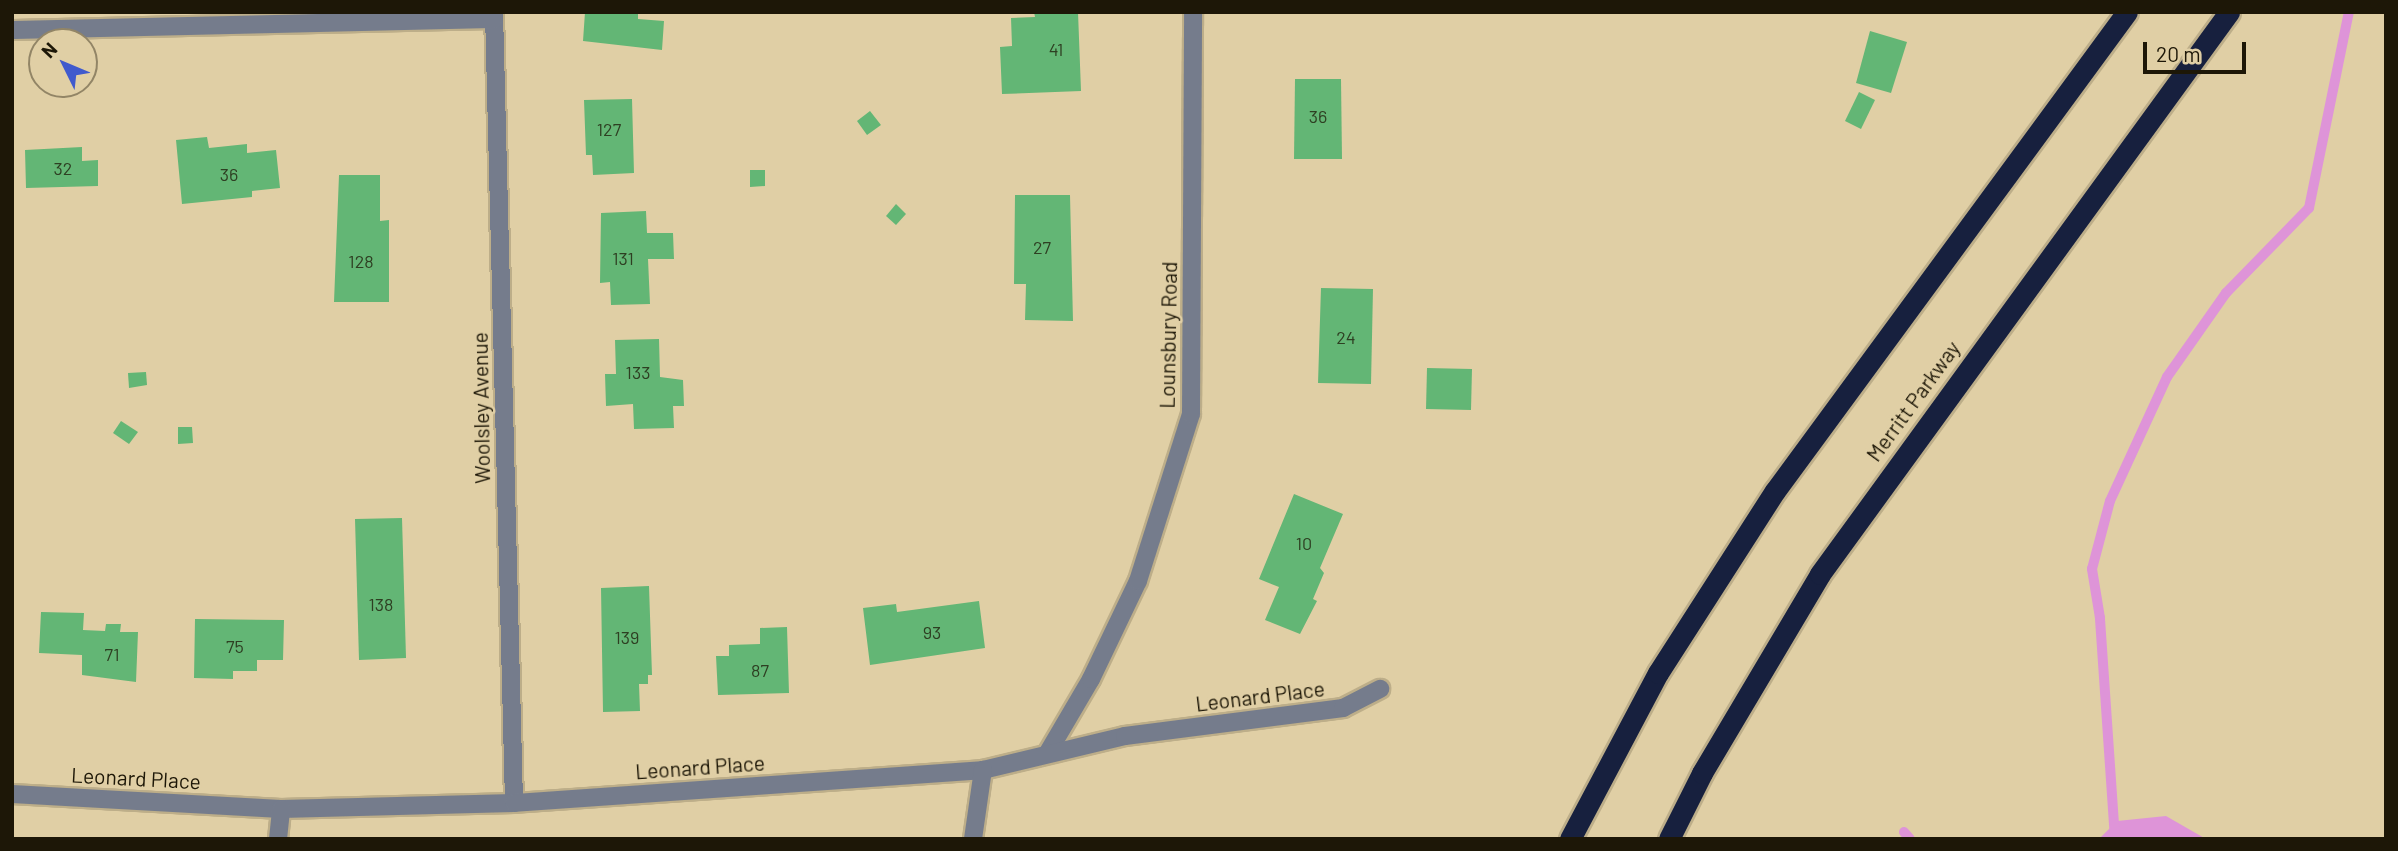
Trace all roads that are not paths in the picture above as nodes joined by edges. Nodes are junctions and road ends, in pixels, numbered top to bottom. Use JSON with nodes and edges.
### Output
{"nodes":[{"id":1,"x":1193,"y":12,"type":"edge"},
{"id":2,"x":2126,"y":12,"type":"edge"},
{"id":3,"x":2229,"y":12,"type":"edge"},
{"id":4,"x":494,"y":16,"type":"edge"},
{"id":5,"x":12,"y":30,"type":"edge"},
{"id":6,"x":1380,"y":689,"type":"dead end"},
{"id":7,"x":1047,"y":754,"type":"junction"},
{"id":8,"x":983,"y":770,"type":"junction"},
{"id":9,"x":12,"y":794,"type":"edge"},
{"id":10,"x":514,"y":803,"type":"junction"},
{"id":11,"x":281,"y":809,"type":"junction"},
{"id":12,"x":278,"y":839,"type":"edge"},
{"id":13,"x":973,"y":839,"type":"edge"},
{"id":14,"x":1570,"y":839,"type":"edge"},
{"id":15,"x":1670,"y":839,"type":"edge"}],
"edges":[{"from":1,"to":7,"type":"street","name":"Lounsbury Road"},
{"from":2,"to":14,"type":"highway"},
{"from":3,"to":15,"type":"highway","name":"Merritt Parkway"},
{"from":4,"to":5,"type":"street"},
{"from":4,"to":10,"type":"street","name":"Woolsley Avenue"},
{"from":6,"to":7,"type":"street","name":"Leonard Place"},
{"from":7,"to":8,"type":"street","name":"Leonard Place"},
{"from":8,"to":10,"type":"street","name":"Leonard Place"},
{"from":8,"to":13,"type":"street"},
{"from":9,"to":11,"type":"street","name":"Leonard Place"},
{"from":10,"to":11,"type":"street","name":"Leonard Place"},
{"from":11,"to":12,"type":"street"}]}
